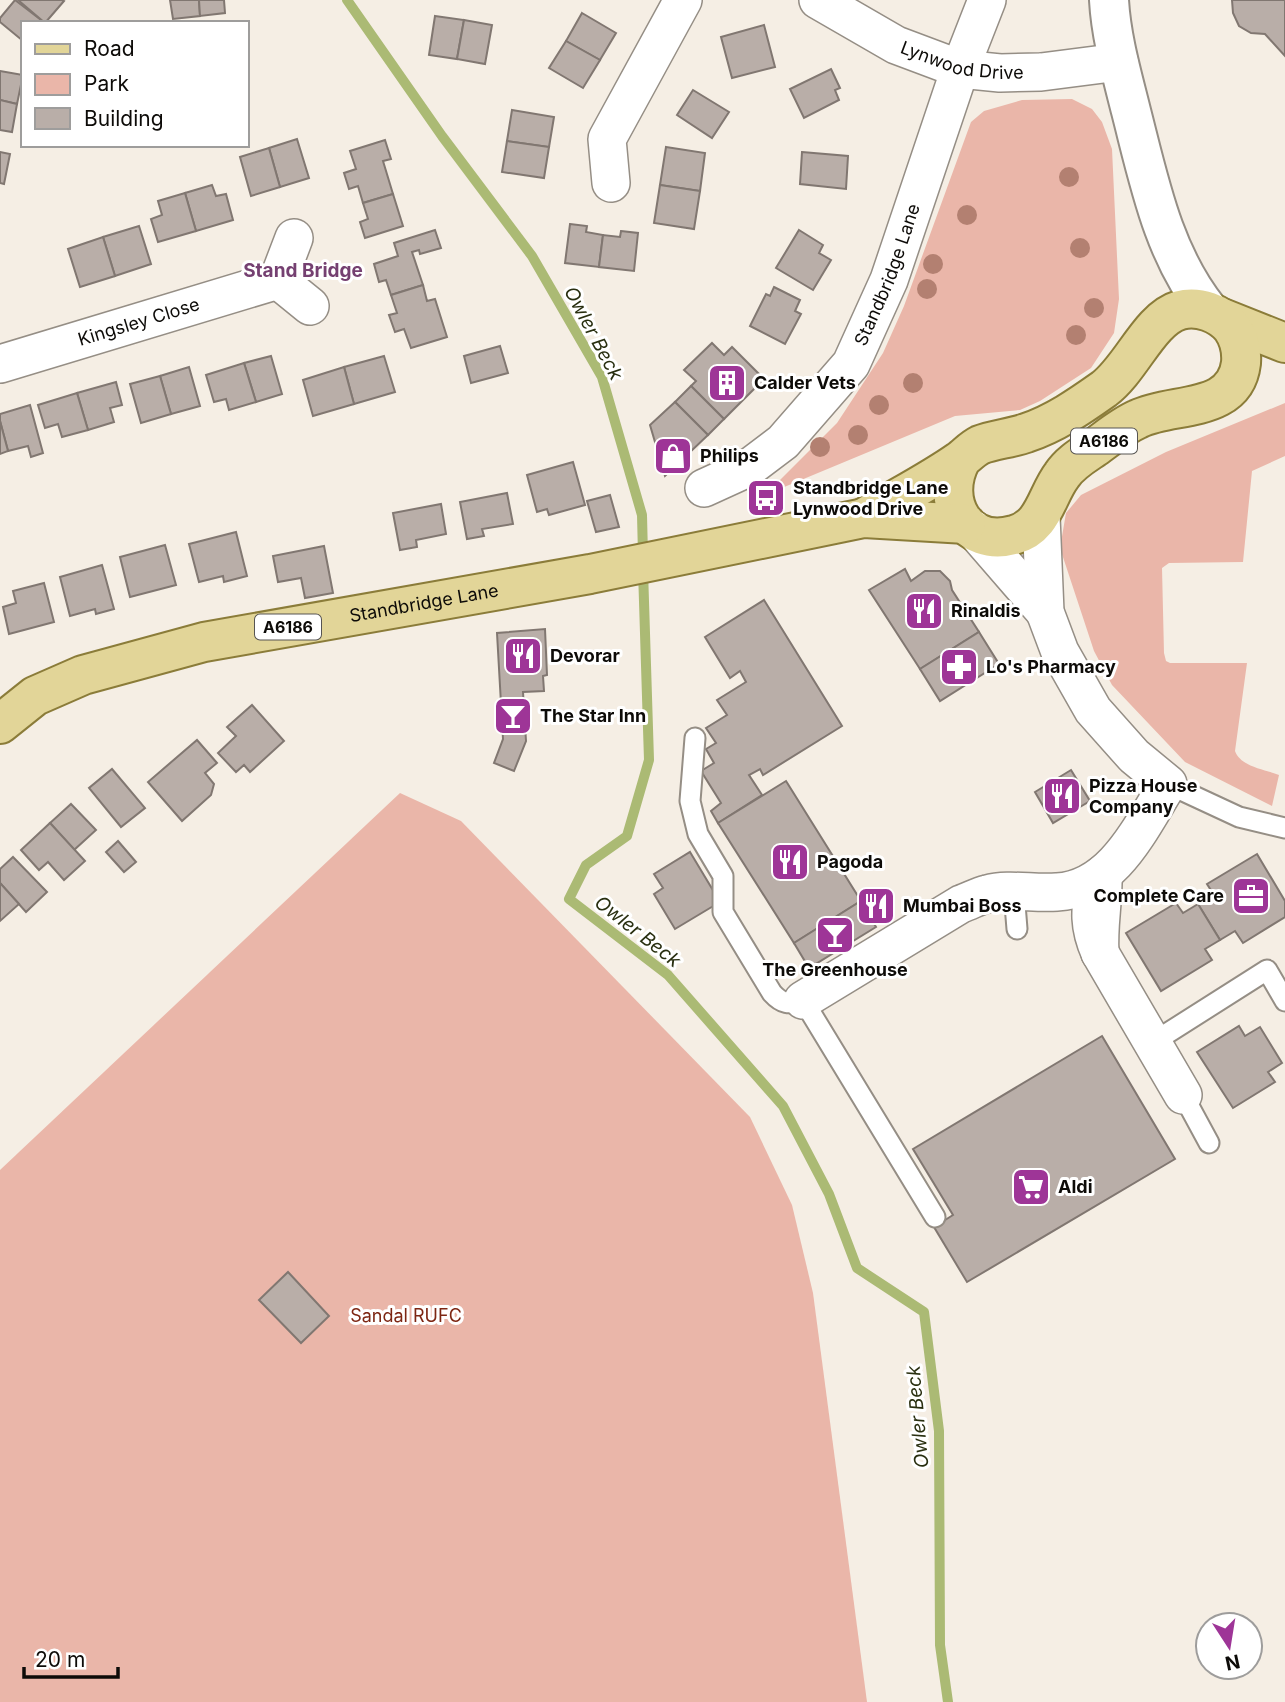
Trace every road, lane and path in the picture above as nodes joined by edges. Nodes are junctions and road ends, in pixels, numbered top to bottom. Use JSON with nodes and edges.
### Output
{"nodes":[{"id":1,"x":683,"y":0,"type":"edge"},
{"id":2,"x":818,"y":0,"type":"edge"},
{"id":3,"x":987,"y":0,"type":"edge"},
{"id":4,"x":1109,"y":0,"type":"edge"},
{"id":5,"x":1119,"y":62,"type":"junction"},
{"id":6,"x":960,"y":69,"type":"junction"},
{"id":7,"x":611,"y":183,"type":"dead end"},
{"id":8,"x":294,"y":239,"type":"dead end"},
{"id":9,"x":1171,"y":250,"type":"junction"},
{"id":10,"x":278,"y":280,"type":"junction"},
{"id":11,"x":310,"y":306,"type":"dead end"},
{"id":12,"x":1215,"y":314,"type":"junction"},
{"id":13,"x":1152,"y":331,"type":"junction"},
{"id":14,"x":1285,"y":343,"type":"edge"},
{"id":15,"x":1285,"y":359,"type":"edge"},
{"id":16,"x":0,"y":364,"type":"edge"},
{"id":17,"x":1226,"y":393,"type":"junction"},
{"id":18,"x":1188,"y":405,"type":"junction"},
{"id":19,"x":1003,"y":441,"type":"junction"},
{"id":20,"x":961,"y":460,"type":"junction"},
{"id":21,"x":704,"y":488,"type":"dead end"},
{"id":22,"x":1043,"y":512,"type":"junction"},
{"id":23,"x":864,"y":518,"type":"junction"},
{"id":24,"x":970,"y":527,"type":"junction"},
{"id":25,"x":1045,"y":612,"type":"junction"},
{"id":26,"x":0,"y":724,"type":"edge"},
{"id":27,"x":695,"y":738,"type":"dead end"},
{"id":28,"x":1168,"y":784,"type":"junction"},
{"id":29,"x":1285,"y":828,"type":"edge"},
{"id":30,"x":1099,"y":878,"type":"junction"},
{"id":31,"x":1014,"y":891,"type":"junction"},
{"id":32,"x":1017,"y":929,"type":"dead end"},
{"id":33,"x":803,"y":1000,"type":"junction"},
{"id":34,"x":1285,"y":1001,"type":"edge"},
{"id":35,"x":1152,"y":1043,"type":"junction"},
{"id":36,"x":1183,"y":1095,"type":"joint"},
{"id":37,"x":1209,"y":1143,"type":"dead end"},
{"id":38,"x":935,"y":1217,"type":"dead end"}],
"edges":[{"from":1,"to":7,"type":"street"},
{"from":2,"to":6,"type":"street","name":"Lynwood Drive"},
{"from":3,"to":6,"type":"street","name":"Standbridge Lane"},
{"from":4,"to":5,"type":"street","name":"Standbridge Lane"},
{"from":5,"to":6,"type":"street","name":"Lynwood Drive"},
{"from":5,"to":9,"type":"street","name":"Standbridge Lane"},
{"from":6,"to":21,"type":"street","name":"Standbridge Lane"},
{"from":8,"to":10,"type":"street"},
{"from":9,"to":12,"type":"street","name":"Standbridge Lane"},
{"from":9,"to":13,"type":"street","name":"Standbridge Lane"},
{"from":10,"to":11,"type":"street"},
{"from":10,"to":16,"type":"street","name":"Kingsley Close"},
{"from":12,"to":13,"type":"main road","name":"Standbridge Lane","number":"A6186"},
{"from":12,"to":14,"type":"main road","number":"A6186"},
{"from":12,"to":17,"type":"main road","name":"Standbridge Lane"},
{"from":13,"to":18,"type":"main road","name":"Standbridge Lane"},
{"from":13,"to":19,"type":"main road","name":"Standbridge Lane","number":"A6186"},
{"from":15,"to":17,"type":"main road","number":"A6186"},
{"from":17,"to":18,"type":"main road","number":"A6186"},
{"from":18,"to":22,"type":"main road","number":"A6186"},
{"from":19,"to":20,"type":"main road","name":"Standbridge Lane"},
{"from":19,"to":22,"type":"main road"},
{"from":20,"to":23,"type":"main road","name":"Standbridge Lane","number":"A6186"},
{"from":20,"to":24,"type":"main road"},
{"from":22,"to":24,"type":"main road","name":"Standbridge Lane"},
{"from":22,"to":25,"type":"street"},
{"from":23,"to":24,"type":"main road","name":"Standbridge Lane","number":"A6186"},
{"from":23,"to":26,"type":"main road","name":"Standbridge Lane","number":"A6186"},
{"from":24,"to":25,"type":"street"},
{"from":25,"to":28,"type":"street"},
{"from":27,"to":33,"type":"lane"},
{"from":28,"to":29,"type":"lane"},
{"from":28,"to":30,"type":"street"},
{"from":30,"to":31,"type":"street"},
{"from":30,"to":35,"type":"street"},
{"from":31,"to":32,"type":"lane"},
{"from":31,"to":33,"type":"street"},
{"from":33,"to":38,"type":"lane"},
{"from":34,"to":35,"type":"lane"},
{"from":35,"to":36,"type":"street"},
{"from":36,"to":37,"type":"lane"}]}
